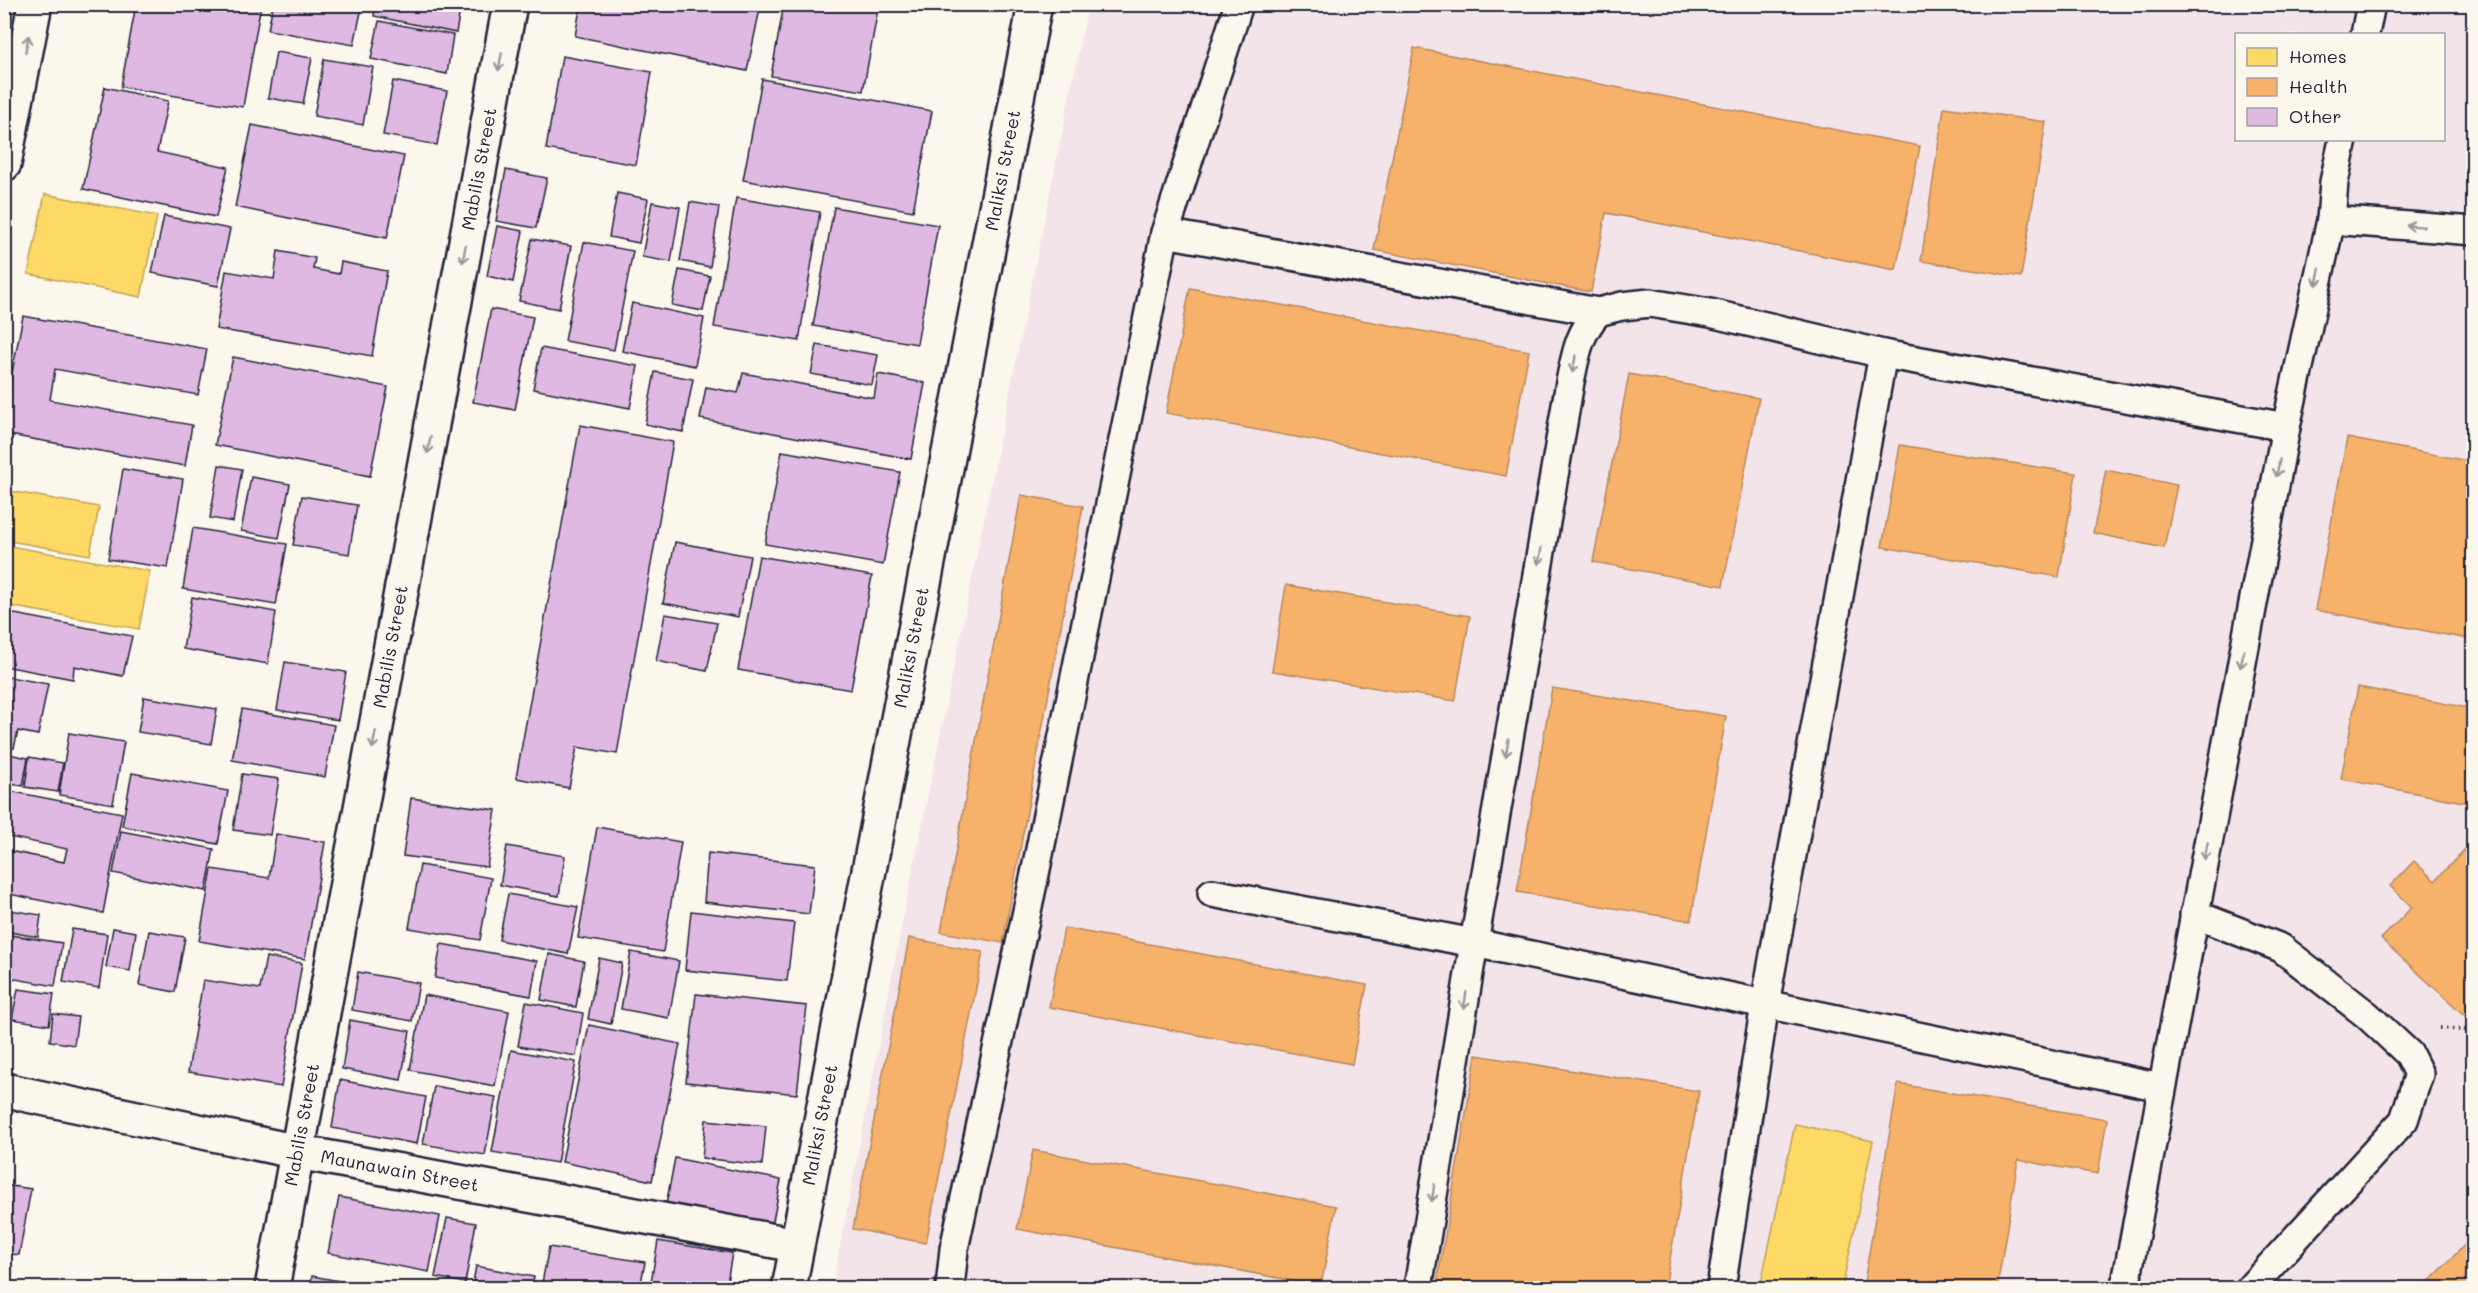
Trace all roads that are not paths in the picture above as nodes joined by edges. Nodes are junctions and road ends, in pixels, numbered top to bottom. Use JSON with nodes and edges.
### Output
{"nodes":[{"id":1,"x":35,"y":4,"type":"edge"},
{"id":2,"x":510,"y":4,"type":"edge"},
{"id":3,"x":1035,"y":4,"type":"edge"},
{"id":4,"x":1239,"y":4,"type":"edge"},
{"id":5,"x":2371,"y":4,"type":"edge"},
{"id":6,"x":2365,"y":33,"type":"edge"},
{"id":7,"x":2343,"y":141,"type":"edge"},
{"id":8,"x":4,"y":164,"type":"edge"},
{"id":9,"x":2331,"y":220,"type":"junction"},
{"id":10,"x":2474,"y":231,"type":"edge"},
{"id":11,"x":1165,"y":233,"type":"junction"},
{"id":12,"x":1598,"y":312,"type":"junction"},
{"id":13,"x":1883,"y":354,"type":"junction"},
{"id":14,"x":2286,"y":427,"type":"junction"},
{"id":15,"x":1212,"y":893,"type":"dead end"},
{"id":16,"x":2194,"y":914,"type":"junction"},
{"id":17,"x":1474,"y":943,"type":"junction"},
{"id":18,"x":1765,"y":1004,"type":"junction"},
{"id":19,"x":2161,"y":1087,"type":"junction"},
{"id":20,"x":4,"y":1090,"type":"edge"},
{"id":21,"x":298,"y":1152,"type":"junction"},
{"id":22,"x":796,"y":1245,"type":"junction"},
{"id":23,"x":272,"y":1288,"type":"edge"},
{"id":24,"x":789,"y":1288,"type":"edge"},
{"id":25,"x":950,"y":1288,"type":"edge"},
{"id":26,"x":1418,"y":1288,"type":"edge"},
{"id":27,"x":1721,"y":1288,"type":"edge"},
{"id":28,"x":2125,"y":1288,"type":"edge"},
{"id":29,"x":2250,"y":1288,"type":"edge"}],
"edges":[{"from":8,"to":1,"type":"street","one_way":true},
{"from":2,"to":21,"type":"street","name":"Mabilis Street","one_way":true},
{"from":3,"to":22,"type":"street","name":"Maliksi Street"},
{"from":4,"to":11,"type":"lane"},
{"from":5,"to":6,"type":"lane"},
{"from":7,"to":9,"type":"lane"},
{"from":10,"to":9,"type":"lane","one_way":true},
{"from":9,"to":14,"type":"lane","one_way":true},
{"from":11,"to":12,"type":"lane"},
{"from":11,"to":25,"type":"lane"},
{"from":12,"to":13,"type":"lane"},
{"from":12,"to":17,"type":"lane","one_way":true},
{"from":13,"to":14,"type":"lane"},
{"from":13,"to":18,"type":"lane"},
{"from":14,"to":16,"type":"lane","one_way":true},
{"from":15,"to":17,"type":"lane"},
{"from":16,"to":19,"type":"lane"},
{"from":16,"to":29,"type":"lane"},
{"from":17,"to":18,"type":"lane"},
{"from":17,"to":26,"type":"lane","one_way":true},
{"from":18,"to":19,"type":"lane"},
{"from":18,"to":27,"type":"lane"},
{"from":19,"to":28,"type":"lane"},
{"from":20,"to":21,"type":"street","name":"Maunawain Street"},
{"from":21,"to":22,"type":"street","name":"Maunawain Street"},
{"from":21,"to":23,"type":"street","name":"Mabilis Street"},
{"from":22,"to":24,"type":"street","name":"Maliksi Street"}]}
